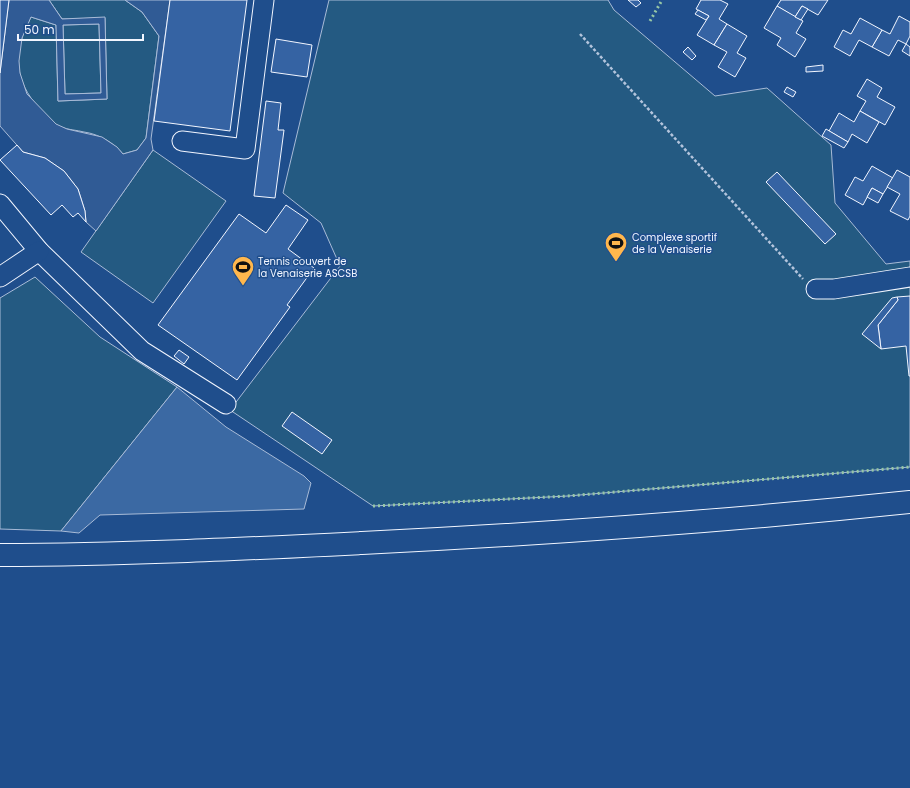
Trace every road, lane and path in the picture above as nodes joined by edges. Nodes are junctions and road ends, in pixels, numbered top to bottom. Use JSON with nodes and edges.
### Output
{"nodes":[{"id":1,"x":264,"y":0,"type":"edge"},
{"id":2,"x":580,"y":34,"type":"dead end"},
{"id":3,"x":182,"y":141,"type":"dead end"},
{"id":4,"x":0,"y":204,"type":"edge"},
{"id":5,"x":39,"y":251,"type":"junction"},
{"id":6,"x":0,"y":277,"type":"edge"},
{"id":7,"x":910,"y":277,"type":"edge"},
{"id":8,"x":816,"y":289,"type":"joint"},
{"id":9,"x":226,"y":404,"type":"dead end"},
{"id":10,"x":910,"y":502,"type":"edge"},
{"id":11,"x":0,"y":555,"type":"edge"}],
"edges":[{"from":1,"to":3,"type":"lane"},
{"from":2,"to":8,"type":"path"},
{"from":4,"to":5,"type":"lane"},
{"from":5,"to":6,"type":"lane"},
{"from":5,"to":9,"type":"lane"},
{"from":7,"to":8,"type":"lane"},
{"from":10,"to":11,"type":"main road"}]}
